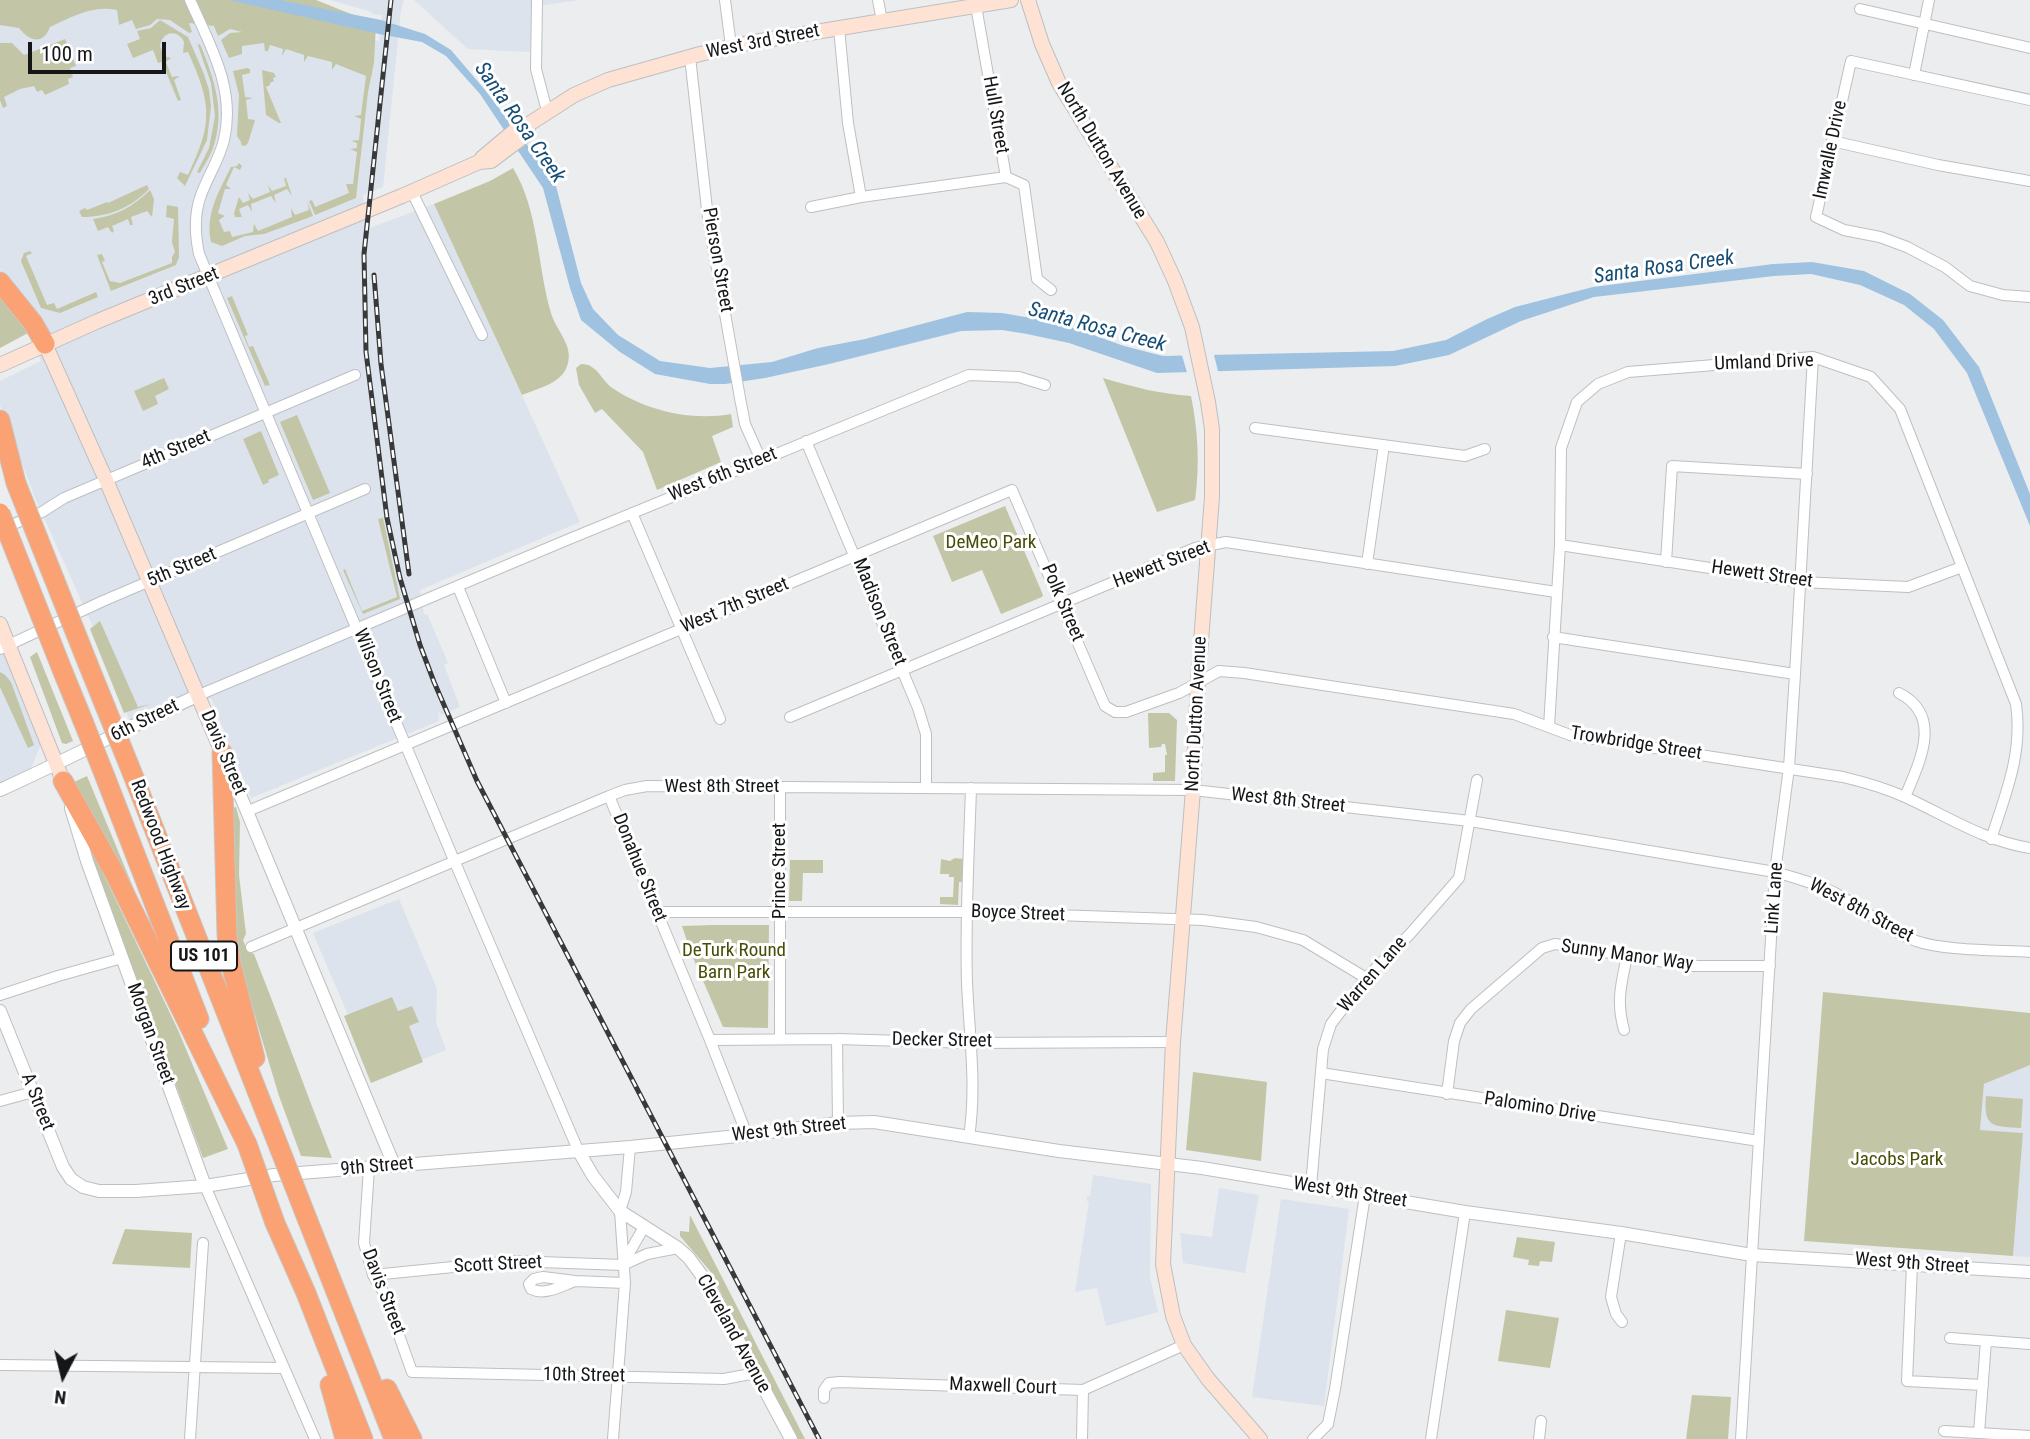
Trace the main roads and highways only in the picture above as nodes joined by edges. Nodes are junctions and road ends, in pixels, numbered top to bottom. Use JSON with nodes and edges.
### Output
{"nodes":[{"id":1,"x":1010,"y":0,"type":"edge"},
{"id":2,"x":1028,"y":0,"type":"edge"},
{"id":3,"x":368,"y":211,"type":"joint"},
{"id":4,"x":0,"y":282,"type":"edge"},
{"id":5,"x":45,"y":344,"type":"junction"},
{"id":6,"x":0,"y":365,"type":"edge"},
{"id":7,"x":0,"y":420,"type":"edge"},
{"id":8,"x":0,"y":447,"type":"edge"},
{"id":9,"x":16,"y":482,"type":"junction"},
{"id":10,"x":0,"y":513,"type":"edge"},
{"id":11,"x":0,"y":624,"type":"edge"},
{"id":12,"x":4,"y":647,"type":"edge"},
{"id":13,"x":222,"y":752,"type":"joint"},
{"id":14,"x":59,"y":773,"type":"joint"},
{"id":15,"x":247,"y":1144,"type":"junction"},
{"id":16,"x":278,"y":1147,"type":"junction"},
{"id":17,"x":328,"y":1268,"type":"junction"},
{"id":18,"x":306,"y":1293,"type":"junction"},
{"id":19,"x":345,"y":1439,"type":"edge"},
{"id":20,"x":363,"y":1439,"type":"edge"},
{"id":21,"x":394,"y":1439,"type":"edge"},
{"id":22,"x":412,"y":1439,"type":"edge"},
{"id":23,"x":1260,"y":1439,"type":"edge"}],
"edges":[{"from":1,"to":3,"type":"main road","name":"West 3rd Street"},
{"from":2,"to":23,"type":"main road","name":"North Dutton Avenue"},
{"from":3,"to":5,"type":"main road","name":"3rd Street"},
{"from":4,"to":5,"type":"highway"},
{"from":5,"to":6,"type":"main road","name":"3rd Street"},
{"from":5,"to":13,"type":"main road","name":"Davis Street"},
{"from":7,"to":9,"type":"highway"},
{"from":8,"to":9,"type":"highway","name":"Redwood Highway","number":"US 101"},
{"from":9,"to":16,"type":"highway","name":"Redwood Highway","number":"US 101","bridge":true},
{"from":10,"to":15,"type":"highway","name":"Redwood Highway","number":"US 101","bridge":true},
{"from":11,"to":12,"type":"main road","name":"Morgan Street"},
{"from":12,"to":14,"type":"main road","name":"Morgan Street"},
{"from":13,"to":16,"type":"highway"},
{"from":14,"to":15,"type":"highway"},
{"from":15,"to":18,"type":"highway","name":"Redwood Highway","number":"US 101","bridge":true},
{"from":16,"to":17,"type":"highway","name":"Redwood Highway","number":"US 101","bridge":true},
{"from":17,"to":21,"type":"highway","name":"Redwood Highway","number":"US 101"},
{"from":17,"to":22,"type":"highway"},
{"from":18,"to":19,"type":"highway"},
{"from":18,"to":20,"type":"highway","name":"Redwood Highway","number":"US 101"}]}
